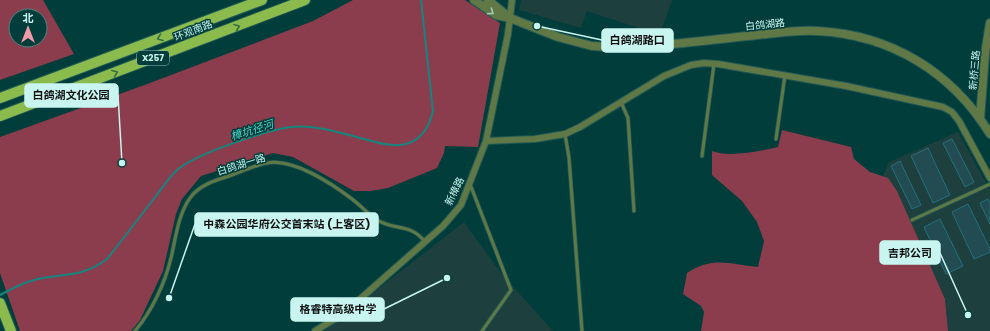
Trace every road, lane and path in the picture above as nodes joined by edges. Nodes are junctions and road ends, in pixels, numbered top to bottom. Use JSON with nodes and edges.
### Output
{"nodes":[{"id":1,"x":262,"y":0,"type":"edge"},
{"id":2,"x":305,"y":0,"type":"edge"},
{"id":3,"x":474,"y":0,"type":"edge"},
{"id":4,"x":488,"y":0,"type":"edge"},
{"id":5,"x":512,"y":0,"type":"edge"},
{"id":6,"x":510,"y":18,"type":"junction"},
{"id":7,"x":990,"y":23,"type":"edge"},
{"id":8,"x":714,"y":64,"type":"junction"},
{"id":9,"x":785,"y":75,"type":"junction"},
{"id":10,"x":1,"y":95,"type":"edge"},
{"id":11,"x":621,"y":102,"type":"junction"},
{"id":12,"x":0,"y":116,"type":"edge"},
{"id":13,"x":980,"y":119,"type":"junction"},
{"id":14,"x":564,"y":134,"type":"junction"},
{"id":15,"x":990,"y":134,"type":"edge"},
{"id":16,"x":776,"y":139,"type":"dead end"},
{"id":17,"x":486,"y":141,"type":"junction"},
{"id":18,"x":702,"y":156,"type":"dead end"},
{"id":19,"x":990,"y":178,"type":"edge"},
{"id":20,"x":470,"y":184,"type":"junction"},
{"id":21,"x":990,"y":184,"type":"edge"},
{"id":22,"x":634,"y":211,"type":"dead end"},
{"id":23,"x":912,"y":220,"type":"dead end"},
{"id":24,"x":425,"y":242,"type":"junction"},
{"id":25,"x":0,"y":303,"type":"edge"},
{"id":26,"x":10,"y":331,"type":"edge"},
{"id":27,"x":135,"y":331,"type":"edge"},
{"id":28,"x":316,"y":331,"type":"edge"},
{"id":29,"x":482,"y":331,"type":"edge"},
{"id":30,"x":582,"y":331,"type":"edge"}],
"edges":[{"from":1,"to":10,"type":"main road","name":"环观南路","number":"X257","one_way":true},
{"from":12,"to":2,"type":"main road","name":"环观南路","number":"X257","one_way":true},
{"from":3,"to":6,"type":"street","name":"白鸽湖路","one_way":true},
{"from":4,"to":6,"type":"street","name":"白鸽湖路"},
{"from":5,"to":6,"type":"street","name":"新樟路"},
{"from":6,"to":13,"type":"street","name":"白鸽湖路"},
{"from":6,"to":17,"type":"street","name":"新樟路"},
{"from":7,"to":13,"type":"street","name":"新桥三路"},
{"from":8,"to":9,"type":"street"},
{"from":8,"to":11,"type":"street"},
{"from":8,"to":18,"type":"lane"},
{"from":9,"to":16,"type":"lane"},
{"from":9,"to":19,"type":"street"},
{"from":11,"to":14,"type":"street"},
{"from":11,"to":22,"type":"lane"},
{"from":13,"to":15,"type":"street","name":"白鸽湖路"},
{"from":14,"to":17,"type":"street"},
{"from":14,"to":30,"type":"lane"},
{"from":17,"to":20,"type":"street","name":"新樟路"},
{"from":20,"to":24,"type":"street","name":"新樟路"},
{"from":20,"to":29,"type":"lane"},
{"from":21,"to":23,"type":"lane"},
{"from":24,"to":27,"type":"lane","name":"白鸽湖一路"},
{"from":24,"to":28,"type":"street","name":"新樟路"},
{"from":25,"to":26,"type":"main road"}]}
